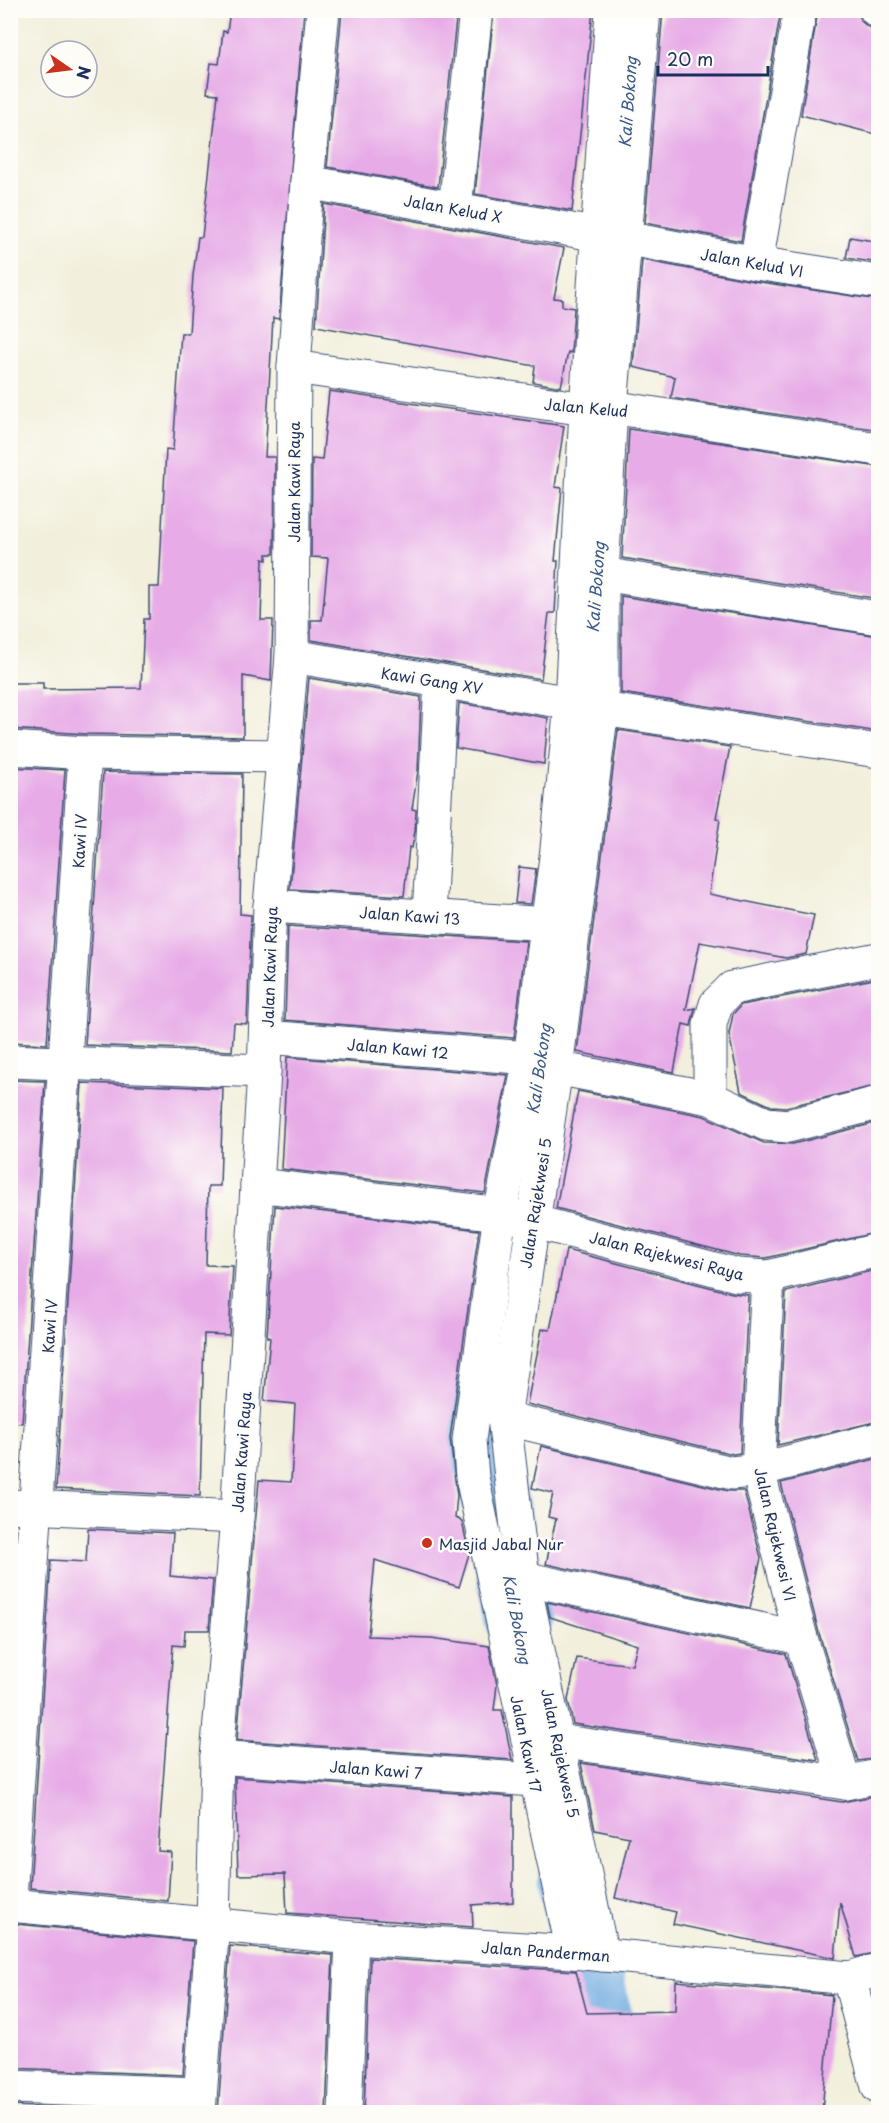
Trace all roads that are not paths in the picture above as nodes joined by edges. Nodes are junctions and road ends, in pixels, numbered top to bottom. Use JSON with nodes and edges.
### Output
{"nodes":[{"id":1,"x":323,"y":10,"type":"edge"},
{"id":2,"x":476,"y":10,"type":"edge"},
{"id":3,"x":612,"y":10,"type":"edge"},
{"id":4,"x":644,"y":10,"type":"edge"},
{"id":5,"x":800,"y":10,"type":"edge"},
{"id":6,"x":307,"y":182,"type":"junction"},
{"id":7,"x":455,"y":208,"type":"junction"},
{"id":8,"x":612,"y":237,"type":"junction"},
{"id":9,"x":756,"y":263,"type":"junction"},
{"id":10,"x":879,"y":282,"type":"edge"},
{"id":11,"x":294,"y":367,"type":"junction"},
{"id":12,"x":600,"y":408,"type":"junction"},
{"id":13,"x":879,"y":449,"type":"edge"},
{"id":14,"x":602,"y":574,"type":"junction"},
{"id":15,"x":879,"y":618,"type":"edge"},
{"id":16,"x":292,"y":656,"type":"junction"},
{"id":17,"x":441,"y":681,"type":"junction"},
{"id":18,"x":587,"y":706,"type":"junction"},
{"id":19,"x":10,"y":748,"type":"edge"},
{"id":20,"x":879,"y":751,"type":"edge"},
{"id":21,"x":85,"y":753,"type":"junction"},
{"id":22,"x":284,"y":756,"type":"junction"},
{"id":23,"x":270,"y":906,"type":"junction"},
{"id":24,"x":429,"y":916,"type":"junction"},
{"id":25,"x":549,"y":924,"type":"junction"},
{"id":26,"x":879,"y":959,"type":"edge"},
{"id":27,"x":266,"y":1037,"type":"junction"},
{"id":28,"x":10,"y":1061,"type":"edge"},
{"id":29,"x":543,"y":1063,"type":"junction"},
{"id":30,"x":66,"y":1065,"type":"junction"},
{"id":31,"x":264,"y":1071,"type":"junction"},
{"id":32,"x":710,"y":1098,"type":"junction"},
{"id":33,"x":879,"y":1103,"type":"edge"},
{"id":34,"x":257,"y":1185,"type":"junction"},
{"id":35,"x":517,"y":1218,"type":"junction"},
{"id":36,"x":879,"y":1250,"type":"edge"},
{"id":37,"x":768,"y":1278,"type":"junction"},
{"id":38,"x":504,"y":1418,"type":"junction"},
{"id":39,"x":879,"y":1439,"type":"edge"},
{"id":40,"x":758,"y":1470,"type":"junction"},
{"id":41,"x":24,"y":1507,"type":"edge"},
{"id":42,"x":237,"y":1517,"type":"junction"},
{"id":43,"x":523,"y":1578,"type":"junction"},
{"id":44,"x":801,"y":1638,"type":"junction"},
{"id":45,"x":558,"y":1741,"type":"junction"},
{"id":46,"x":217,"y":1757,"type":"junction"},
{"id":47,"x":879,"y":1776,"type":"edge"},
{"id":48,"x":534,"y":1780,"type":"junction"},
{"id":49,"x":845,"y":1783,"type":"junction"},
{"id":50,"x":10,"y":1900,"type":"edge"},
{"id":51,"x":10,"y":1905,"type":"edge"},
{"id":52,"x":213,"y":1923,"type":"junction"},
{"id":53,"x":352,"y":1938,"type":"junction"},
{"id":54,"x":588,"y":1954,"type":"junction"},
{"id":55,"x":864,"y":1974,"type":"edge"},
{"id":56,"x":10,"y":2087,"type":"edge"},
{"id":57,"x":879,"y":2087,"type":"edge"},
{"id":58,"x":200,"y":2103,"type":"edge"},
{"id":59,"x":345,"y":2112,"type":"edge"}],
"edges":[{"from":1,"to":6,"type":"street","name":"Jalan Kawi Raya"},
{"from":2,"to":7,"type":"street"},
{"from":3,"to":8,"type":"street"},
{"from":4,"to":8,"type":"street"},
{"from":5,"to":9,"type":"street"},
{"from":6,"to":7,"type":"street","name":"Jalan Kelud X"},
{"from":6,"to":11,"type":"street","name":"Jalan Kawi Raya"},
{"from":7,"to":8,"type":"street","name":"Jalan Kelud X"},
{"from":8,"to":9,"type":"street","name":"Jalan Kelud VI"},
{"from":8,"to":12,"type":"street"},
{"from":9,"to":10,"type":"street","name":"Jalan Kelud VI"},
{"from":11,"to":12,"type":"street","name":"Jalan Kelud"},
{"from":11,"to":16,"type":"street","name":"Jalan Kawi Raya"},
{"from":12,"to":13,"type":"street","name":"Jalan Kelud"},
{"from":12,"to":14,"type":"street"},
{"from":12,"to":18,"type":"street"},
{"from":14,"to":15,"type":"street"},
{"from":14,"to":18,"type":"street"},
{"from":16,"to":17,"type":"street","name":"Kawi Gang XV"},
{"from":16,"to":22,"type":"street","name":"Jalan Kawi Raya"},
{"from":17,"to":18,"type":"street","name":"Kawi Gang XV"},
{"from":17,"to":24,"type":"street"},
{"from":18,"to":20,"type":"street","name":"Kawi Gang XV"},
{"from":18,"to":25,"type":"street"},
{"from":18,"to":29,"type":"street"},
{"from":19,"to":21,"type":"street"},
{"from":21,"to":22,"type":"street"},
{"from":21,"to":30,"type":"street","name":"Kawi IV"},
{"from":22,"to":23,"type":"street","name":"Jalan Kawi Raya"},
{"from":23,"to":24,"type":"street","name":"Jalan Kawi 13"},
{"from":23,"to":27,"type":"street","name":"Jalan Kawi Raya"},
{"from":24,"to":25,"type":"street","name":"Jalan Kawi 13"},
{"from":25,"to":29,"type":"street"},
{"from":26,"to":32,"type":"street"},
{"from":27,"to":29,"type":"street","name":"Jalan Kawi 12"},
{"from":27,"to":31,"type":"street","name":"Jalan Kawi Raya"},
{"from":28,"to":30,"type":"street"},
{"from":29,"to":32,"type":"street","name":"Jalan Kawi 12"},
{"from":29,"to":35,"type":"street"},
{"from":30,"to":31,"type":"street"},
{"from":30,"to":41,"type":"street","name":"Kawi IV"},
{"from":31,"to":34,"type":"street","name":"Jalan Kawi Raya"},
{"from":32,"to":33,"type":"street","name":"Jalan Kawi 12"},
{"from":34,"to":35,"type":"street","name":"Jalan Rajekwesi Raya"},
{"from":34,"to":42,"type":"street","name":"Jalan Kawi Raya"},
{"from":35,"to":37,"type":"street","name":"Jalan Rajekwesi Raya"},
{"from":35,"to":38,"type":"street","name":"Jalan Rajekwesi 5"},
{"from":35,"to":48,"type":"street","name":"Jalan Kawi 17"},
{"from":36,"to":37,"type":"street","name":"Jalan Rajekwesi Raya"},
{"from":37,"to":40,"type":"street","name":"Jalan Rajekwesi VI"},
{"from":38,"to":40,"type":"street"},
{"from":38,"to":43,"type":"street","name":"Jalan Rajekwesi 5"},
{"from":39,"to":40,"type":"street"},
{"from":40,"to":44,"type":"street","name":"Jalan Rajekwesi VI"},
{"from":41,"to":42,"type":"street"},
{"from":41,"to":50,"type":"street","name":"Kawi IV"},
{"from":42,"to":46,"type":"street","name":"Jalan Kawi Raya"},
{"from":43,"to":44,"type":"street"},
{"from":43,"to":45,"type":"street","name":"Jalan Rajekwesi 5"},
{"from":44,"to":49,"type":"street","name":"Jalan Rajekwesi VI"},
{"from":45,"to":49,"type":"street"},
{"from":45,"to":54,"type":"street","name":"Jalan Rajekwesi 5"},
{"from":46,"to":48,"type":"street","name":"Jalan Kawi 7"},
{"from":46,"to":52,"type":"street","name":"Jalan Kawi Raya"},
{"from":47,"to":49,"type":"street"},
{"from":48,"to":54,"type":"street","name":"Jalan Kawi 17"},
{"from":51,"to":52,"type":"street","name":"Jalan Panderman"},
{"from":52,"to":53,"type":"street","name":"Jalan Panderman"},
{"from":52,"to":58,"type":"street","name":"Jalan Kawi Raya"},
{"from":53,"to":54,"type":"street","name":"Jalan Panderman"},
{"from":53,"to":59,"type":"street"},
{"from":54,"to":55,"type":"street","name":"Jalan Panderman"},
{"from":55,"to":57,"type":"street"},
{"from":56,"to":58,"type":"street"}]}
